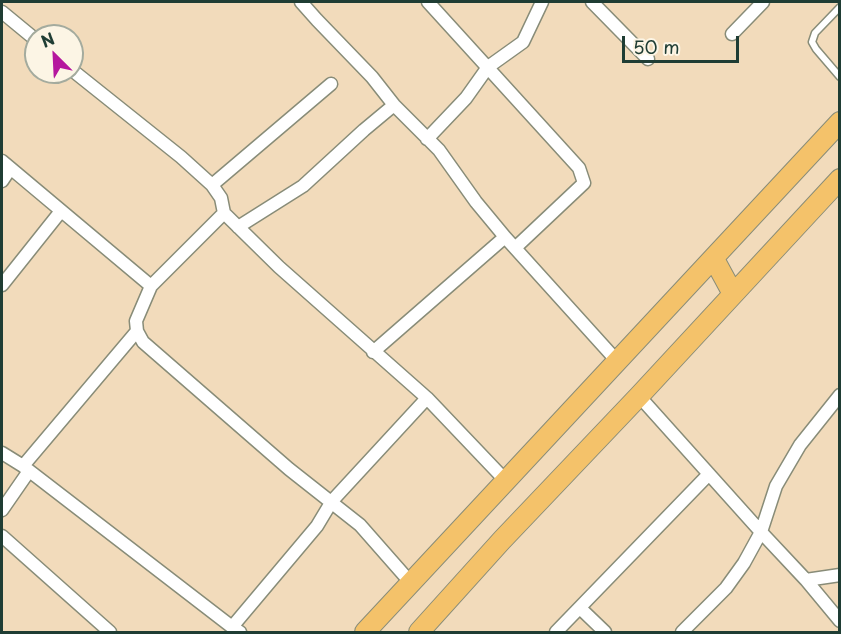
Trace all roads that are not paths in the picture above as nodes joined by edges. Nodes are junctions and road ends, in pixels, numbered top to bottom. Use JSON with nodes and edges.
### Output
{"nodes":[{"id":1,"x":301,"y":2,"type":"edge"},
{"id":2,"x":428,"y":2,"type":"edge"},
{"id":3,"x":543,"y":2,"type":"edge"},
{"id":4,"x":592,"y":2,"type":"edge"},
{"id":5,"x":763,"y":2,"type":"edge"},
{"id":6,"x":840,"y":7,"type":"edge"},
{"id":7,"x":2,"y":12,"type":"edge"},
{"id":8,"x":24,"y":30,"type":"edge"},
{"id":9,"x":732,"y":34,"type":"dead end"},
{"id":10,"x":648,"y":58,"type":"dead end"},
{"id":11,"x":488,"y":68,"type":"junction"},
{"id":12,"x":840,"y":77,"type":"edge"},
{"id":13,"x":84,"y":79,"type":"edge"},
{"id":14,"x":331,"y":84,"type":"dead end"},
{"id":15,"x":394,"y":105,"type":"junction"},
{"id":16,"x":840,"y":122,"type":"edge"},
{"id":17,"x":427,"y":139,"type":"junction"},
{"id":18,"x":6,"y":165,"type":"edge"},
{"id":19,"x":840,"y":179,"type":"edge"},
{"id":20,"x":2,"y":181,"type":"edge"},
{"id":21,"x":212,"y":185,"type":"junction"},
{"id":22,"x":61,"y":211,"type":"junction"},
{"id":23,"x":224,"y":213,"type":"junction"},
{"id":24,"x":238,"y":227,"type":"junction"},
{"id":25,"x":505,"y":237,"type":"junction"},
{"id":26,"x":515,"y":248,"type":"junction"},
{"id":27,"x":714,"y":259,"type":"junction"},
{"id":28,"x":2,"y":285,"type":"edge"},
{"id":29,"x":151,"y":286,"type":"junction"},
{"id":30,"x":733,"y":294,"type":"junction"},
{"id":31,"x":137,"y":331,"type":"junction"},
{"id":32,"x":373,"y":352,"type":"junction"},
{"id":33,"x":617,"y":361,"type":"junction"},
{"id":34,"x":639,"y":396,"type":"junction"},
{"id":35,"x":427,"y":398,"type":"junction"},
{"id":36,"x":837,"y":403,"type":"edge"},
{"id":37,"x":2,"y":453,"type":"edge"},
{"id":38,"x":26,"y":468,"type":"junction"},
{"id":39,"x":709,"y":474,"type":"junction"},
{"id":40,"x":506,"y":481,"type":"junction"},
{"id":41,"x":332,"y":501,"type":"junction"},
{"id":42,"x":2,"y":510,"type":"edge"},
{"id":43,"x":761,"y":532,"type":"junction"},
{"id":44,"x":2,"y":536,"type":"edge"},
{"id":45,"x":840,"y":575,"type":"edge"},
{"id":46,"x":806,"y":580,"type":"junction"},
{"id":47,"x":411,"y":583,"type":"junction"},
{"id":48,"x":580,"y":608,"type":"junction"},
{"id":49,"x":840,"y":621,"type":"edge"},
{"id":50,"x":236,"y":630,"type":"edge"},
{"id":51,"x":110,"y":633,"type":"edge"},
{"id":52,"x":365,"y":633,"type":"edge"},
{"id":53,"x":419,"y":633,"type":"edge"},
{"id":54,"x":556,"y":633,"type":"edge"},
{"id":55,"x":605,"y":633,"type":"edge"},
{"id":56,"x":682,"y":633,"type":"edge"}],
"edges":[{"from":1,"to":15,"type":"street"},
{"from":2,"to":11,"type":"street"},
{"from":3,"to":11,"type":"street"},
{"from":4,"to":10,"type":"street"},
{"from":5,"to":9,"type":"street"},
{"from":6,"to":12,"type":"lane"},
{"from":7,"to":8,"type":"street"},
{"from":11,"to":17,"type":"street"},
{"from":11,"to":26,"type":"street"},
{"from":13,"to":21,"type":"street"},
{"from":14,"to":21,"type":"street"},
{"from":15,"to":17,"type":"street"},
{"from":15,"to":24,"type":"street"},
{"from":16,"to":27,"type":"main road"},
{"from":17,"to":25,"type":"street"},
{"from":18,"to":20,"type":"street"},
{"from":18,"to":22,"type":"street"},
{"from":19,"to":30,"type":"main road"},
{"from":21,"to":23,"type":"street"},
{"from":22,"to":28,"type":"street"},
{"from":22,"to":29,"type":"street"},
{"from":23,"to":24,"type":"street"},
{"from":23,"to":29,"type":"street"},
{"from":24,"to":32,"type":"street"},
{"from":25,"to":26,"type":"street"},
{"from":25,"to":32,"type":"street"},
{"from":26,"to":33,"type":"street"},
{"from":27,"to":30,"type":"main road"},
{"from":27,"to":33,"type":"main road"},
{"from":29,"to":31,"type":"street"},
{"from":30,"to":34,"type":"main road"},
{"from":31,"to":38,"type":"street"},
{"from":31,"to":41,"type":"street"},
{"from":32,"to":35,"type":"street"},
{"from":33,"to":40,"type":"main road"},
{"from":34,"to":39,"type":"street"},
{"from":34,"to":53,"type":"main road"},
{"from":35,"to":40,"type":"street"},
{"from":35,"to":41,"type":"street"},
{"from":36,"to":43,"type":"street"},
{"from":37,"to":38,"type":"street"},
{"from":38,"to":42,"type":"street"},
{"from":38,"to":50,"type":"street"},
{"from":39,"to":43,"type":"street"},
{"from":39,"to":48,"type":"street"},
{"from":40,"to":47,"type":"main road"},
{"from":41,"to":47,"type":"street"},
{"from":41,"to":50,"type":"street"},
{"from":43,"to":46,"type":"street"},
{"from":43,"to":56,"type":"street"},
{"from":44,"to":51,"type":"street"},
{"from":45,"to":46,"type":"street"},
{"from":46,"to":49,"type":"street"},
{"from":47,"to":52,"type":"main road"},
{"from":48,"to":54,"type":"street"},
{"from":48,"to":55,"type":"street"}]}
